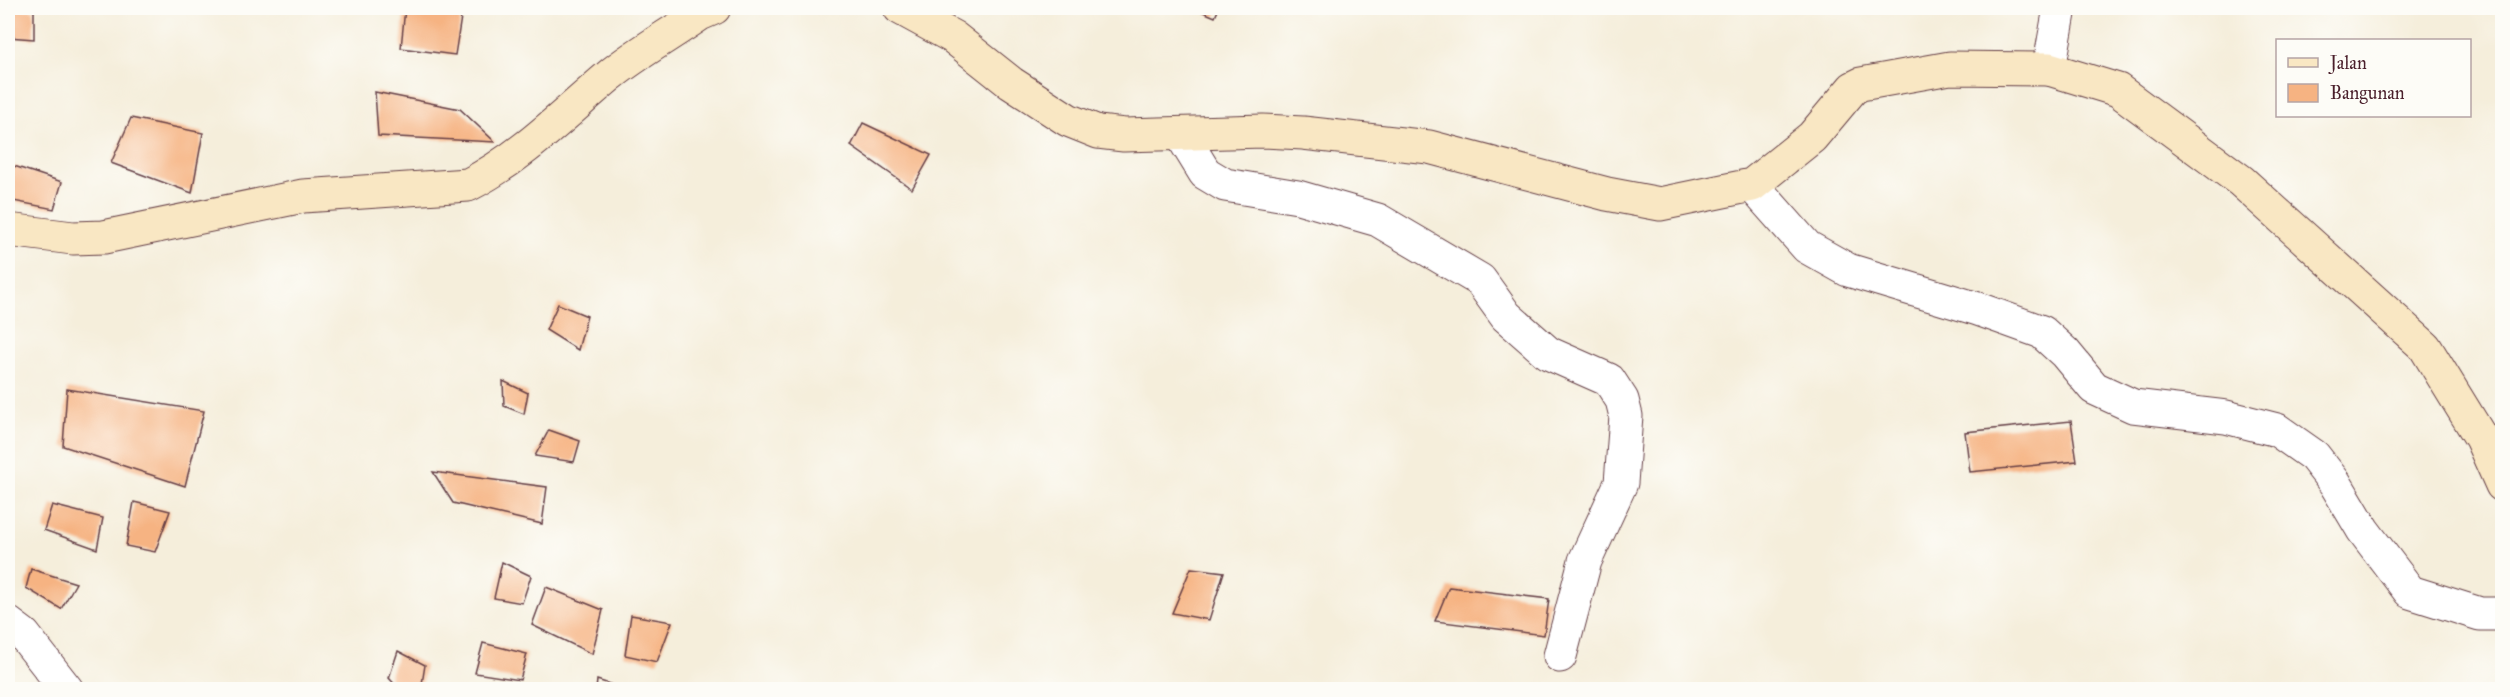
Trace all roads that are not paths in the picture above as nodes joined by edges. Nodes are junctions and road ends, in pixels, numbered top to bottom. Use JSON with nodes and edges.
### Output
{"nodes":[{"id":1,"x":714,"y":8,"type":"edge"},
{"id":2,"x":900,"y":8,"type":"edge"},
{"id":3,"x":2060,"y":8,"type":"edge"},
{"id":4,"x":2049,"y":69,"type":"junction"},
{"id":5,"x":1181,"y":134,"type":"junction"},
{"id":6,"x":1752,"y":185,"type":"junction"},
{"id":7,"x":8,"y":230,"type":"edge"},
{"id":8,"x":2502,"y":485,"type":"edge"},
{"id":9,"x":2502,"y":614,"type":"edge"},
{"id":10,"x":8,"y":623,"type":"edge"},
{"id":11,"x":1560,"y":656,"type":"dead end"},
{"id":12,"x":67,"y":690,"type":"edge"}],
"edges":[{"from":1,"to":7,"type":"street"},
{"from":2,"to":5,"type":"street"},
{"from":3,"to":4,"type":"street"},
{"from":4,"to":6,"type":"street"},
{"from":4,"to":8,"type":"street"},
{"from":5,"to":6,"type":"street"},
{"from":5,"to":11,"type":"street"},
{"from":6,"to":9,"type":"street"},
{"from":10,"to":12,"type":"street"}]}
